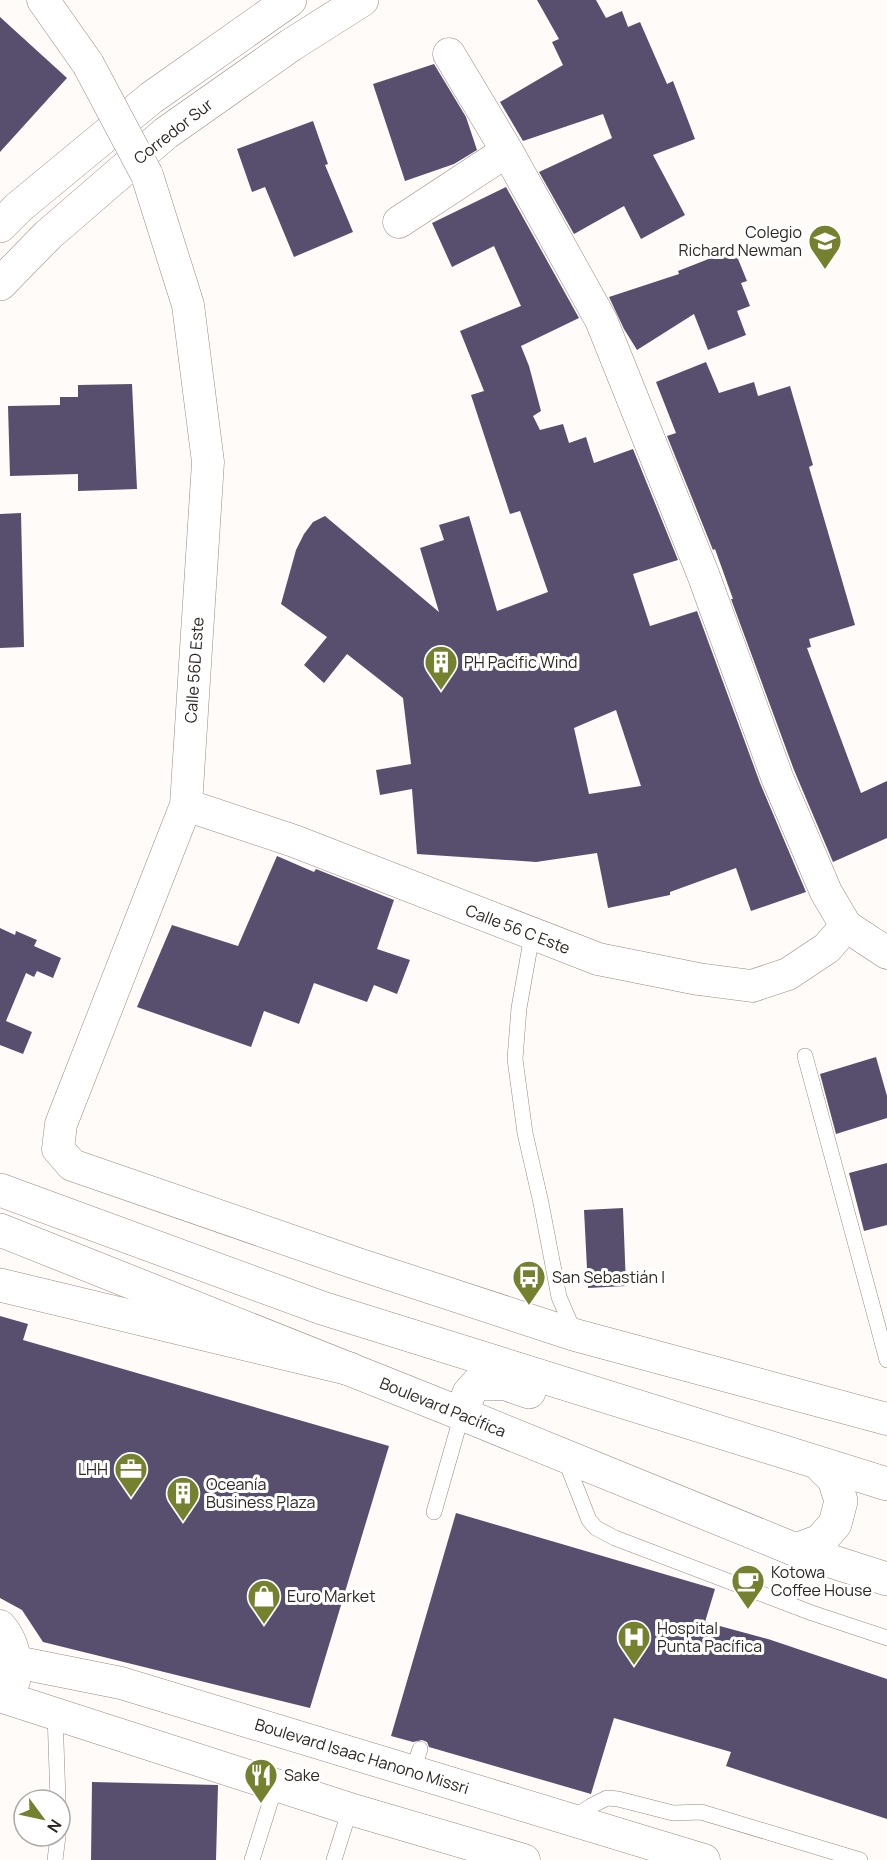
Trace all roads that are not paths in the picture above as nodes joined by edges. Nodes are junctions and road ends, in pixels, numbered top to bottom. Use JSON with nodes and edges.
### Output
{"nodes":[{"id":1,"x":43,"y":0,"type":"edge"},
{"id":2,"x":290,"y":0,"type":"edge"},
{"id":3,"x":362,"y":0,"type":"edge"},
{"id":4,"x":449,"y":54,"type":"dead end"},
{"id":5,"x":507,"y":151,"type":"junction"},
{"id":6,"x":399,"y":222,"type":"dead end"},
{"id":7,"x":0,"y":226,"type":"edge"},
{"id":8,"x":0,"y":284,"type":"edge"},
{"id":9,"x":186,"y":805,"type":"junction"},
{"id":10,"x":846,"y":926,"type":"junction"},
{"id":11,"x":532,"y":935,"type":"junction"},
{"id":12,"x":887,"y":954,"type":"edge"},
{"id":13,"x":805,"y":1056,"type":"dead end"},
{"id":14,"x":0,"y":1190,"type":"edge"},
{"id":15,"x":0,"y":1230,"type":"edge"},
{"id":16,"x":0,"y":1285,"type":"edge"},
{"id":17,"x":575,"y":1335,"type":"junction"},
{"id":18,"x":887,"y":1360,"type":"edge"},
{"id":19,"x":350,"y":1369,"type":"junction"},
{"id":20,"x":635,"y":1405,"type":"junction"},
{"id":21,"x":462,"y":1414,"type":"junction"},
{"id":22,"x":887,"y":1419,"type":"edge"},
{"id":23,"x":564,"y":1456,"type":"junction"},
{"id":24,"x":818,"y":1463,"type":"junction"},
{"id":25,"x":887,"y":1484,"type":"edge"},
{"id":26,"x":434,"y":1512,"type":"dead end"},
{"id":27,"x":796,"y":1550,"type":"junction"},
{"id":28,"x":887,"y":1579,"type":"edge"},
{"id":29,"x":0,"y":1626,"type":"edge"},
{"id":30,"x":887,"y":1638,"type":"edge"},
{"id":31,"x":16,"y":1662,"type":"junction"},
{"id":32,"x":3,"y":1701,"type":"edge"},
{"id":33,"x":55,"y":1714,"type":"junction"},
{"id":34,"x":276,"y":1784,"type":"junction"},
{"id":35,"x":58,"y":1788,"type":"edge"},
{"id":36,"x":350,"y":1809,"type":"junction"},
{"id":37,"x":571,"y":1819,"type":"junction"},
{"id":38,"x":252,"y":1860,"type":"edge"},
{"id":39,"x":334,"y":1860,"type":"edge"},
{"id":40,"x":524,"y":1860,"type":"edge"},
{"id":41,"x":704,"y":1860,"type":"edge"},
{"id":42,"x":860,"y":1860,"type":"edge"}],
"edges":[{"from":1,"to":9,"type":"street","name":"Calle 56D Este","bridge":true},
{"from":2,"to":7,"type":"main road"},
{"from":3,"to":8,"type":"main road","name":"Corredor Sur"},
{"from":4,"to":5,"type":"street"},
{"from":5,"to":6,"type":"street"},
{"from":5,"to":10,"type":"street"},
{"from":9,"to":11,"type":"street","name":"Calle 56 C Este"},
{"from":9,"to":17,"type":"street","name":"Calle 56D Este"},
{"from":10,"to":11,"type":"street","name":"Calle 56 C Este"},
{"from":10,"to":12,"type":"street"},
{"from":11,"to":17,"type":"lane"},
{"from":13,"to":18,"type":"lane"},
{"from":14,"to":20,"type":"main road"},
{"from":15,"to":19,"type":"main road","name":"Boulevard Pacífica"},
{"from":16,"to":19,"type":"main road"},
{"from":17,"to":22,"type":"street"},
{"from":19,"to":21,"type":"main road","name":"Boulevard Pacífica"},
{"from":20,"to":21,"type":"main road"},
{"from":20,"to":24,"type":"main road"},
{"from":21,"to":23,"type":"main road","name":"Boulevard Pacífica"},
{"from":21,"to":26,"type":"lane"},
{"from":23,"to":27,"type":"main road","name":"Boulevard Pacífica"},
{"from":23,"to":30,"type":"lane"},
{"from":24,"to":25,"type":"main road"},
{"from":24,"to":27,"type":"main road"},
{"from":27,"to":28,"type":"main road","name":"Boulevard Pacífica"},
{"from":29,"to":31,"type":"street"},
{"from":31,"to":32,"type":"street"},
{"from":31,"to":37,"type":"street","name":"Boulevard Isaac Hanono Missri"},
{"from":32,"to":33,"type":"street"},
{"from":33,"to":34,"type":"street"},
{"from":33,"to":35,"type":"lane"},
{"from":34,"to":36,"type":"street"},
{"from":34,"to":38,"type":"lane"},
{"from":36,"to":39,"type":"lane"},
{"from":36,"to":40,"type":"street"},
{"from":37,"to":41,"type":"street","name":"Boulevard Isaac Hanono Missri"},
{"from":37,"to":42,"type":"lane"}]}
